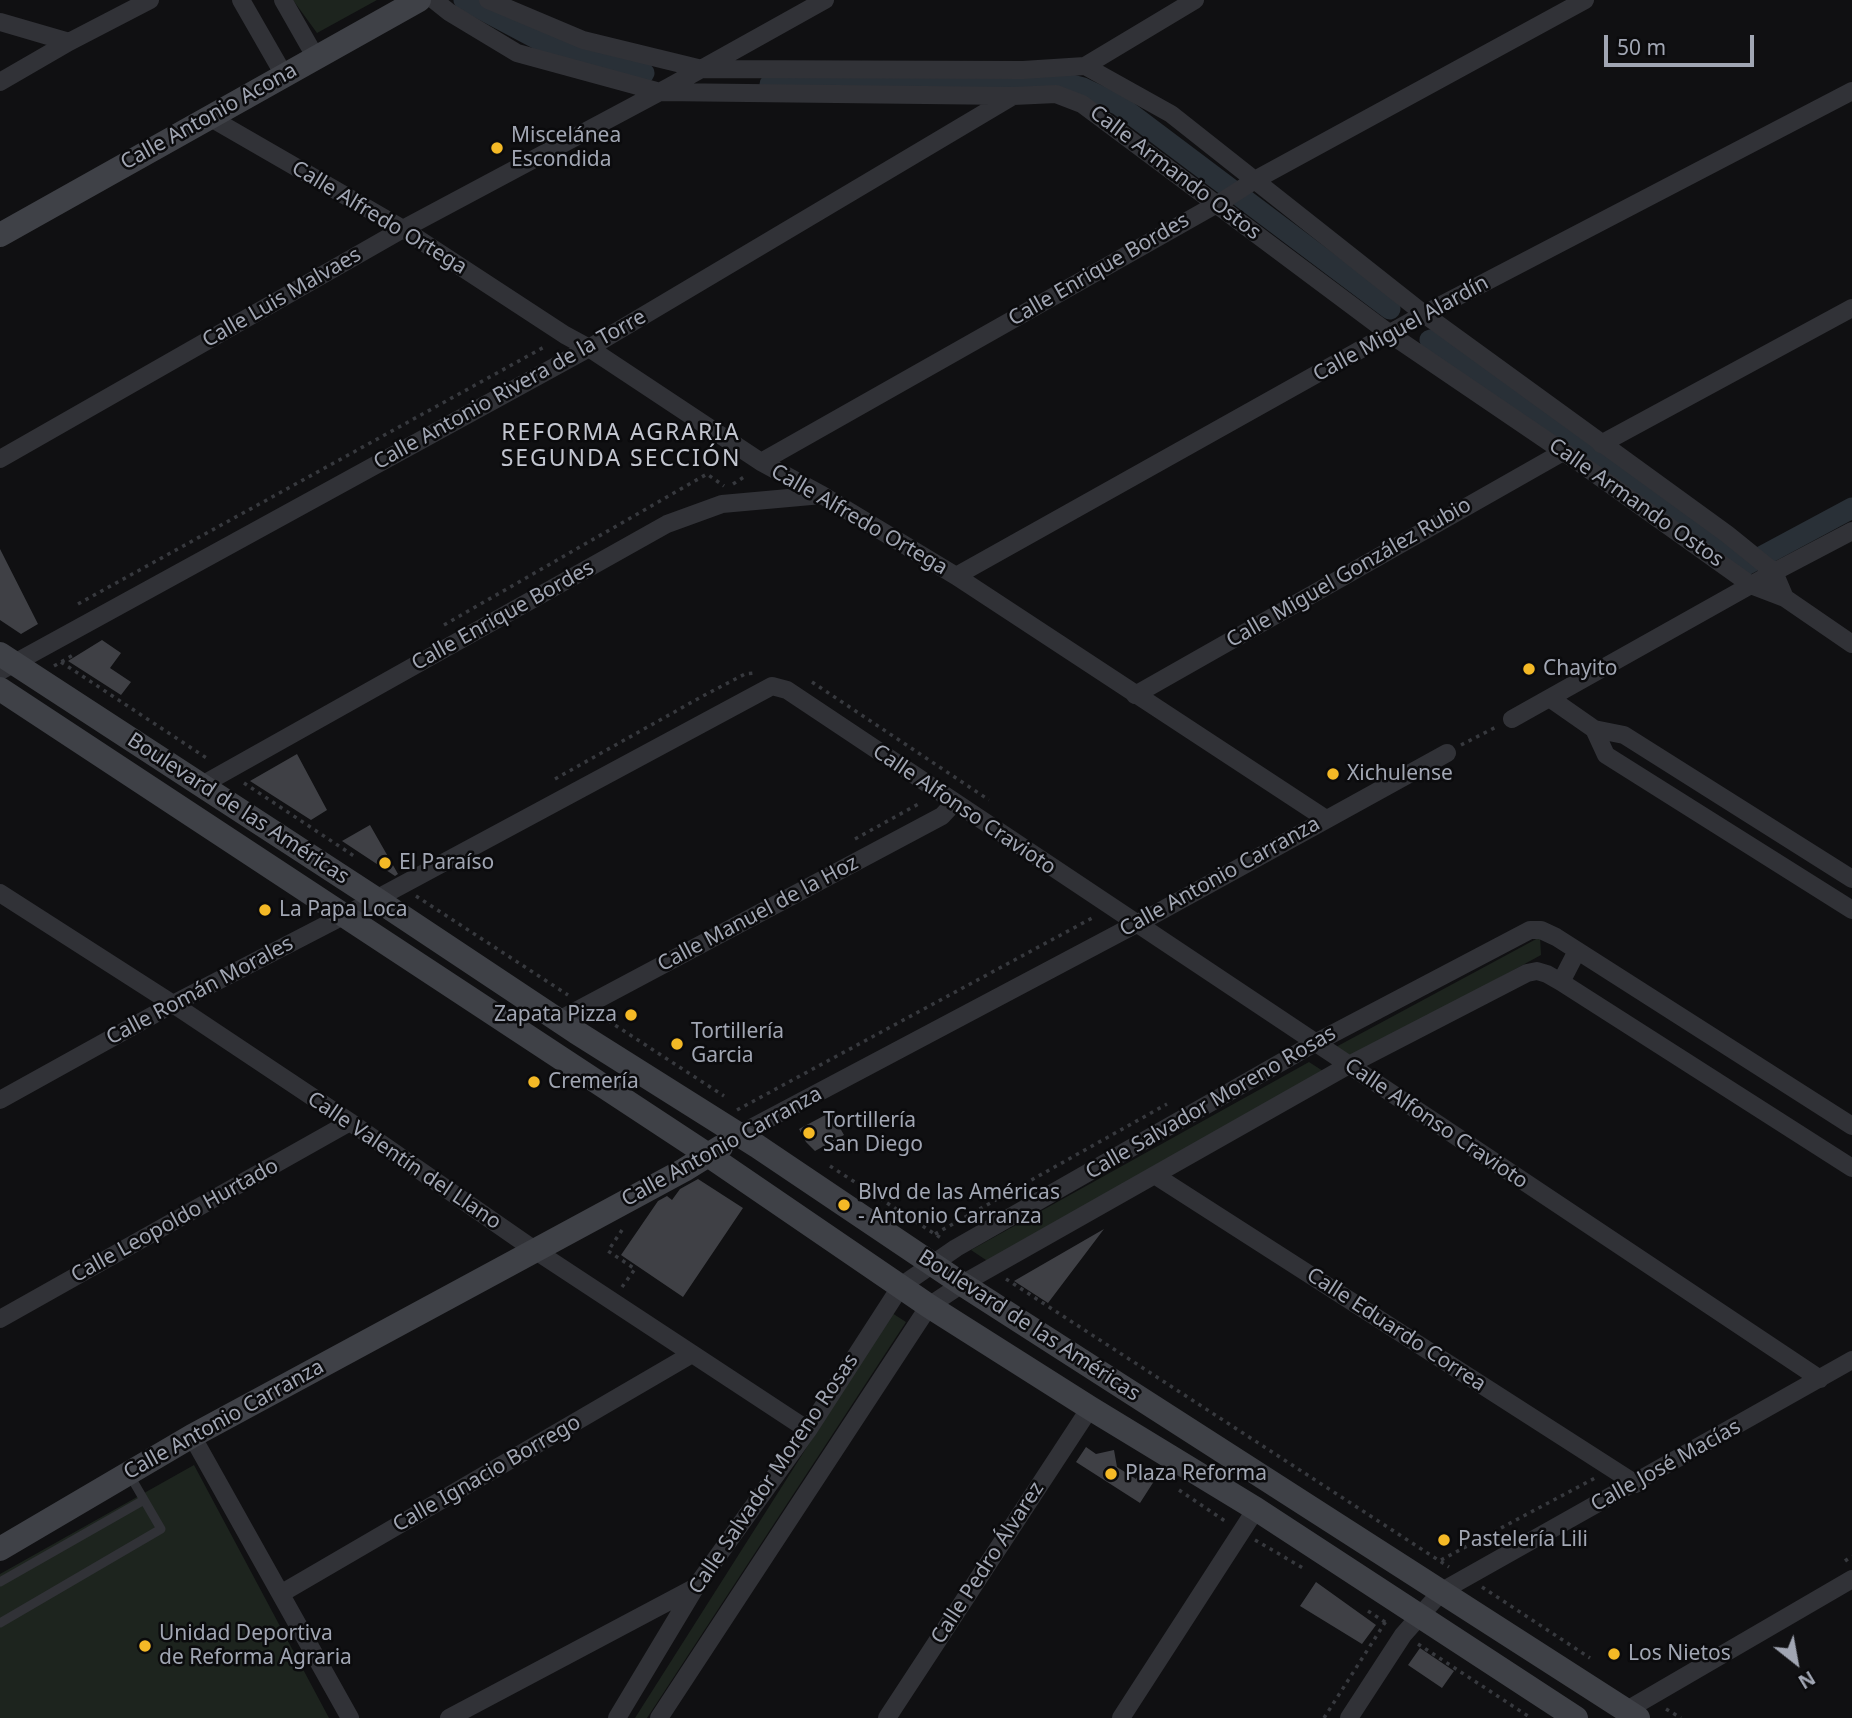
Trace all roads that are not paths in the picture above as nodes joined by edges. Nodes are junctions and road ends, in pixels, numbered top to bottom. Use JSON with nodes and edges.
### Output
{"nodes":[{"id":1,"x":150,"y":0,"type":"edge"},
{"id":2,"x":241,"y":0,"type":"edge"},
{"id":3,"x":283,"y":0,"type":"edge"},
{"id":4,"x":419,"y":0,"type":"edge"},
{"id":5,"x":434,"y":0,"type":"edge"},
{"id":6,"x":488,"y":0,"type":"edge"},
{"id":7,"x":825,"y":0,"type":"edge"},
{"id":8,"x":1195,"y":0,"type":"edge"},
{"id":9,"x":1585,"y":0,"type":"edge"},
{"id":10,"x":0,"y":22,"type":"edge"},
{"id":11,"x":69,"y":42,"type":"junction"},
{"id":12,"x":316,"y":58,"type":"junction"},
{"id":13,"x":1085,"y":66,"type":"junction"},
{"id":14,"x":702,"y":69,"type":"junction"},
{"id":15,"x":778,"y":69,"type":"junction"},
{"id":16,"x":284,"y":75,"type":"junction"},
{"id":17,"x":0,"y":82,"type":"edge"},
{"id":18,"x":1852,"y":91,"type":"edge"},
{"id":19,"x":660,"y":92,"type":"junction"},
{"id":20,"x":779,"y":93,"type":"junction"},
{"id":21,"x":1013,"y":96,"type":"junction"},
{"id":22,"x":209,"y":117,"type":"junction"},
{"id":23,"x":1255,"y":180,"type":"junction"},
{"id":24,"x":1215,"y":204,"type":"junction"},
{"id":25,"x":403,"y":229,"type":"junction"},
{"id":26,"x":0,"y":234,"type":"edge"},
{"id":27,"x":1852,"y":308,"type":"edge"},
{"id":28,"x":1424,"y":314,"type":"junction"},
{"id":29,"x":1390,"y":334,"type":"junction"},
{"id":30,"x":589,"y":348,"type":"junction"},
{"id":31,"x":1601,"y":444,"type":"junction"},
{"id":32,"x":1563,"y":452,"type":"junction"},
{"id":33,"x":0,"y":459,"type":"edge"},
{"id":34,"x":761,"y":462,"type":"junction"},
{"id":35,"x":822,"y":495,"type":"junction"},
{"id":36,"x":1852,"y":531,"type":"edge"},
{"id":37,"x":1774,"y":572,"type":"junction"},
{"id":38,"x":956,"y":576,"type":"junction"},
{"id":39,"x":1751,"y":585,"type":"junction"},
{"id":40,"x":1784,"y":598,"type":"junction"},
{"id":41,"x":1852,"y":644,"type":"edge"},
{"id":42,"x":5,"y":663,"type":"edge"},
{"id":43,"x":772,"y":686,"type":"joint"},
{"id":44,"x":0,"y":689,"type":"edge"},
{"id":45,"x":1135,"y":695,"type":"junction"},
{"id":46,"x":1551,"y":699,"type":"junction"},
{"id":47,"x":1512,"y":719,"type":"road end"},
{"id":48,"x":1594,"y":729,"type":"junction"},
{"id":49,"x":1447,"y":753,"type":"road end"},
{"id":50,"x":200,"y":786,"type":"junction"},
{"id":51,"x":954,"y":803,"type":"junction"},
{"id":52,"x":1326,"y":819,"type":"junction"},
{"id":53,"x":1852,"y":879,"type":"edge"},
{"id":54,"x":0,"y":893,"type":"edge"},
{"id":55,"x":376,"y":899,"type":"junction"},
{"id":56,"x":1852,"y":910,"type":"edge"},
{"id":57,"x":345,"y":915,"type":"junction"},
{"id":58,"x":1136,"y":924,"type":"junction"},
{"id":59,"x":1577,"y":951,"type":"junction"},
{"id":60,"x":1561,"y":982,"type":"junction"},
{"id":61,"x":173,"y":1004,"type":"junction"},
{"id":62,"x":559,"y":1020,"type":"junction"},
{"id":63,"x":1315,"y":1043,"type":"junction"},
{"id":64,"x":1349,"y":1065,"type":"junction"},
{"id":65,"x":0,"y":1100,"type":"edge"},
{"id":66,"x":350,"y":1122,"type":"junction"},
{"id":67,"x":1852,"y":1126,"type":"edge"},
{"id":68,"x":738,"y":1135,"type":"junction"},
{"id":69,"x":708,"y":1155,"type":"junction"},
{"id":70,"x":1852,"y":1168,"type":"edge"},
{"id":71,"x":1156,"y":1176,"type":"junction"},
{"id":72,"x":536,"y":1251,"type":"junction"},
{"id":73,"x":932,"y":1264,"type":"junction"},
{"id":74,"x":962,"y":1284,"type":"junction"},
{"id":75,"x":901,"y":1286,"type":"junction"},
{"id":76,"x":929,"y":1306,"type":"junction"},
{"id":77,"x":0,"y":1319,"type":"edge"},
{"id":78,"x":692,"y":1354,"type":"junction"},
{"id":79,"x":1852,"y":1360,"type":"edge"},
{"id":80,"x":1820,"y":1379,"type":"junction"},
{"id":81,"x":1090,"y":1408,"type":"junction"},
{"id":82,"x":808,"y":1430,"type":"junction"},
{"id":83,"x":192,"y":1436,"type":"junction"},
{"id":84,"x":128,"y":1472,"type":"junction"},
{"id":85,"x":1636,"y":1483,"type":"junction"},
{"id":86,"x":144,"y":1500,"type":"junction"},
{"id":87,"x":1256,"y":1509,"type":"junction"},
{"id":88,"x":0,"y":1549,"type":"edge"},
{"id":89,"x":1852,"y":1579,"type":"edge"},
{"id":90,"x":0,"y":1582,"type":"edge"},
{"id":91,"x":695,"y":1588,"type":"junction"},
{"id":92,"x":1442,"y":1591,"type":"junction"},
{"id":93,"x":282,"y":1593,"type":"junction"},
{"id":94,"x":1418,"y":1615,"type":"junction"},
{"id":95,"x":0,"y":1623,"type":"edge"},
{"id":96,"x":1638,"y":1709,"type":"edge"},
{"id":97,"x":350,"y":1718,"type":"edge"},
{"id":98,"x":449,"y":1718,"type":"edge"},
{"id":99,"x":617,"y":1718,"type":"edge"},
{"id":100,"x":659,"y":1718,"type":"edge"},
{"id":101,"x":887,"y":1718,"type":"edge"},
{"id":102,"x":1121,"y":1718,"type":"edge"},
{"id":103,"x":1349,"y":1718,"type":"edge"},
{"id":104,"x":1576,"y":1718,"type":"edge"}],
"edges":[{"from":1,"to":11,"type":"street"},
{"from":2,"to":16,"type":"street"},
{"from":3,"to":12,"type":"street"},
{"from":4,"to":12,"type":"main road","name":"Calle Antonio Acona"},
{"from":5,"to":19,"type":"street","name":"Calle Armando Ostos"},
{"from":6,"to":14,"type":"street"},
{"from":7,"to":14,"type":"street","name":"Calle Luis Malvaes"},
{"from":8,"to":13,"type":"street"},
{"from":9,"to":23,"type":"street","name":"Calle Enrique Bordes"},
{"from":10,"to":11,"type":"street"},
{"from":11,"to":17,"type":"street"},
{"from":12,"to":16,"type":"main road","name":"Calle Antonio Acona"},
{"from":13,"to":15,"type":"street"},
{"from":13,"to":23,"type":"street","name":"Calle Armando Ostos"},
{"from":14,"to":15,"type":"street"},
{"from":14,"to":19,"type":"street","name":"Calle Luis Malvaes"},
{"from":15,"to":20,"type":"street"},
{"from":16,"to":22,"type":"main road","name":"Calle Antonio Acona"},
{"from":18,"to":28,"type":"street","name":"Calle Miguel Alardín"},
{"from":19,"to":20,"type":"street","name":"Calle Armando Ostos"},
{"from":19,"to":25,"type":"street","name":"Calle Luis Malvaes"},
{"from":20,"to":21,"type":"street","name":"Calle Armando Ostos"},
{"from":21,"to":24,"type":"street","name":"Calle Armando Ostos"},
{"from":21,"to":30,"type":"street","name":"Calle Antonio Rivera de la Torre"},
{"from":22,"to":25,"type":"street","name":"Calle Alfredo Ortega"},
{"from":22,"to":26,"type":"main road","name":"Calle Antonio Acona"},
{"from":23,"to":24,"type":"street","name":"Calle Enrique Bordes"},
{"from":23,"to":28,"type":"street","name":"Calle Armando Ostos"},
{"from":24,"to":29,"type":"street","name":"Calle Armando Ostos"},
{"from":24,"to":34,"type":"street","name":"Calle Enrique Bordes"},
{"from":25,"to":30,"type":"street","name":"Calle Alfredo Ortega"},
{"from":25,"to":33,"type":"street","name":"Calle Luis Malvaes"},
{"from":27,"to":31,"type":"street"},
{"from":28,"to":29,"type":"street","name":"Calle Miguel Alardín"},
{"from":28,"to":31,"type":"street","name":"Calle Armando Ostos"},
{"from":29,"to":32,"type":"street","name":"Calle Armando Ostos"},
{"from":29,"to":38,"type":"street","name":"Calle Miguel Alardín"},
{"from":30,"to":34,"type":"street","name":"Calle Alfredo Ortega"},
{"from":30,"to":42,"type":"street","name":"Calle Antonio Rivera de la Torre"},
{"from":31,"to":37,"type":"street","name":"Calle Armando Ostos"},
{"from":32,"to":39,"type":"street","name":"Calle Armando Ostos"},
{"from":32,"to":45,"type":"street","name":"Calle Miguel González Rubio"},
{"from":34,"to":35,"type":"street","name":"Calle Alfredo Ortega"},
{"from":35,"to":38,"type":"street","name":"Calle Alfredo Ortega"},
{"from":35,"to":50,"type":"street","name":"Calle Enrique Bordes"},
{"from":36,"to":37,"type":"street"},
{"from":37,"to":39,"type":"street"},
{"from":37,"to":40,"type":"street"},
{"from":38,"to":45,"type":"street","name":"Calle Alfredo Ortega"},
{"from":39,"to":40,"type":"street","name":"Calle Armando Ostos"},
{"from":39,"to":46,"type":"street"},
{"from":40,"to":41,"type":"street","name":"Calle Armando Ostos"},
{"from":42,"to":50,"type":"main road","name":"Boulevard de las Américas"},
{"from":43,"to":51,"type":"street","name":"Calle Alfonso Cravioto"},
{"from":43,"to":55,"type":"street","name":"Calle Román Morales"},
{"from":44,"to":57,"type":"main road","name":"Boulevard de las Américas"},
{"from":45,"to":52,"type":"street","name":"Calle Alfredo Ortega"},
{"from":46,"to":47,"type":"street"},
{"from":46,"to":48,"type":"street"},
{"from":48,"to":53,"type":"street"},
{"from":48,"to":56,"type":"street"},
{"from":49,"to":52,"type":"street","name":"Calle Antonio Carranza"},
{"from":50,"to":55,"type":"main road","name":"Boulevard de las Américas"},
{"from":51,"to":58,"type":"street","name":"Calle Alfonso Cravioto"},
{"from":51,"to":62,"type":"street","name":"Calle Manuel de la Hoz"},
{"from":52,"to":58,"type":"street","name":"Calle Antonio Carranza"},
{"from":54,"to":61,"type":"street","name":"Calle Valentín del Llano"},
{"from":55,"to":57,"type":"street","name":"Calle Román Morales"},
{"from":55,"to":62,"type":"main road","name":"Boulevard de las Américas"},
{"from":57,"to":61,"type":"street","name":"Calle Román Morales"},
{"from":57,"to":69,"type":"main road","name":"Boulevard de las Américas"},
{"from":58,"to":63,"type":"street","name":"Calle Alfonso Cravioto"},
{"from":58,"to":68,"type":"street","name":"Calle Antonio Carranza"},
{"from":59,"to":60,"type":"street"},
{"from":59,"to":63,"type":"street","name":"Calle Salvador Moreno Rosas"},
{"from":59,"to":67,"type":"street","name":"Calle Salvador Moreno Rosas"},
{"from":60,"to":64,"type":"street","name":"Calle Salvador Moreno Rosas"},
{"from":60,"to":70,"type":"street","name":"Calle Salvador Moreno Rosas"},
{"from":61,"to":65,"type":"street","name":"Calle Román Morales"},
{"from":61,"to":66,"type":"street","name":"Calle Valentín del Llano"},
{"from":62,"to":68,"type":"main road","name":"Boulevard de las Américas"},
{"from":63,"to":64,"type":"street","name":"Calle Alfonso Cravioto"},
{"from":63,"to":73,"type":"street","name":"Calle Salvador Moreno Rosas"},
{"from":64,"to":71,"type":"street","name":"Calle Salvador Moreno Rosas"},
{"from":64,"to":80,"type":"street","name":"Calle Alfonso Cravioto"},
{"from":66,"to":72,"type":"street","name":"Calle Valentín del Llano"},
{"from":66,"to":77,"type":"street","name":"Calle Leopoldo Hurtado"},
{"from":68,"to":69,"type":"main road","name":"Calle Antonio Carranza"},
{"from":68,"to":73,"type":"main road","name":"Boulevard de las Américas"},
{"from":69,"to":72,"type":"main road","name":"Calle Antonio Carranza"},
{"from":69,"to":75,"type":"main road","name":"Boulevard de las Américas"},
{"from":71,"to":74,"type":"street","name":"Calle Salvador Moreno Rosas"},
{"from":71,"to":85,"type":"street","name":"Calle Eduardo Correa"},
{"from":72,"to":78,"type":"street","name":"Calle Valentín del Llano"},
{"from":72,"to":83,"type":"main road","name":"Calle Antonio Carranza"},
{"from":73,"to":74,"type":"main road","name":"Boulevard de las Américas"},
{"from":73,"to":75,"type":"street","name":"Calle Salvador Moreno Rosas"},
{"from":74,"to":76,"type":"street","name":"Calle Salvador Moreno Rosas"},
{"from":74,"to":92,"type":"main road","name":"Boulevard de las Américas"},
{"from":75,"to":76,"type":"main road","name":"Boulevard de las Américas"},
{"from":75,"to":82,"type":"street","name":"Calle Salvador Moreno Rosas"},
{"from":76,"to":81,"type":"main road","name":"Boulevard de las Américas"},
{"from":76,"to":100,"type":"street","name":"Calle Salvador Moreno Rosas"},
{"from":78,"to":82,"type":"street","name":"Calle Valentín del Llano"},
{"from":78,"to":93,"type":"street","name":"Calle Ignacio Borrego"},
{"from":79,"to":80,"type":"street","name":"Calle José Macías"},
{"from":80,"to":85,"type":"street","name":"Calle José Macías"},
{"from":81,"to":87,"type":"main road","name":"Boulevard de las Américas"},
{"from":81,"to":101,"type":"street","name":"Calle Pedro Álvarez"},
{"from":82,"to":91,"type":"street","name":"Calle Salvador Moreno Rosas"},
{"from":83,"to":84,"type":"main road","name":"Calle Antonio Carranza"},
{"from":83,"to":93,"type":"street"},
{"from":84,"to":86,"type":"lane"},
{"from":84,"to":88,"type":"main road","name":"Calle Antonio Carranza"},
{"from":85,"to":92,"type":"street","name":"Calle José Macías"},
{"from":86,"to":90,"type":"lane"},
{"from":86,"to":95,"type":"lane"},
{"from":87,"to":94,"type":"main road","name":"Boulevard de las Américas"},
{"from":87,"to":102,"type":"street"},
{"from":89,"to":96,"type":"street"},
{"from":91,"to":98,"type":"street"},
{"from":91,"to":99,"type":"street","name":"Calle Salvador Moreno Rosas"},
{"from":92,"to":94,"type":"street","name":"Calle José Macías"},
{"from":92,"to":96,"type":"main road","name":"Boulevard de las Américas"},
{"from":93,"to":97,"type":"street"},
{"from":94,"to":103,"type":"street","name":"Calle José Macías"},
{"from":94,"to":104,"type":"main road","name":"Boulevard de las Américas"}]}
